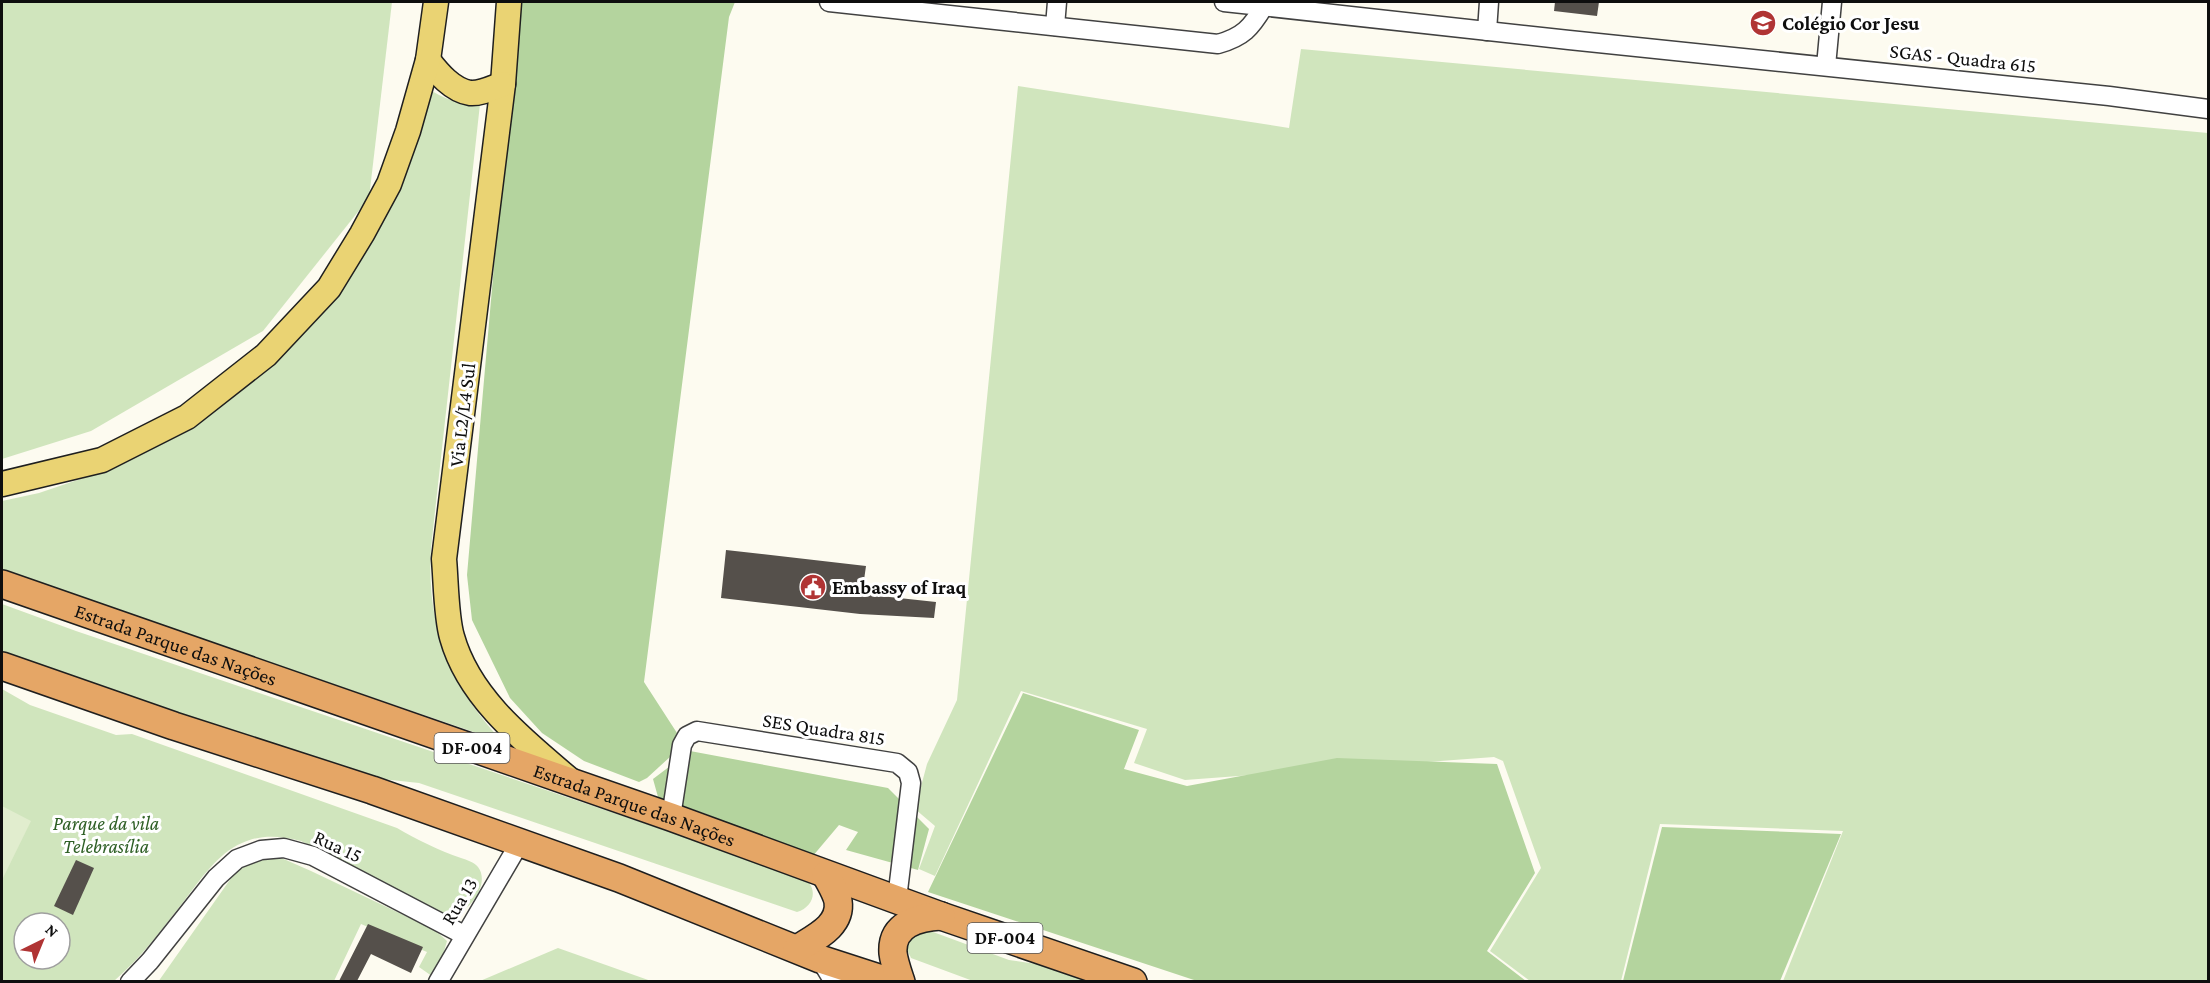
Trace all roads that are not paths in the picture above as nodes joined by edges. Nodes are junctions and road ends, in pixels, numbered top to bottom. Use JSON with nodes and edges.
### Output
{"nodes":[{"id":1,"x":436,"y":2,"type":"edge"},
{"id":2,"x":509,"y":2,"type":"edge"},
{"id":3,"x":829,"y":2,"type":"edge"},
{"id":4,"x":1057,"y":2,"type":"edge"},
{"id":5,"x":1236,"y":2,"type":"edge"},
{"id":6,"x":1489,"y":2,"type":"edge"},
{"id":7,"x":1832,"y":2,"type":"edge"},
{"id":8,"x":1264,"y":6,"type":"junction"},
{"id":9,"x":1055,"y":27,"type":"junction"},
{"id":10,"x":1487,"y":31,"type":"junction"},
{"id":11,"x":428,"y":60,"type":"junction"},
{"id":12,"x":1826,"y":66,"type":"junction"},
{"id":13,"x":503,"y":84,"type":"junction"},
{"id":14,"x":2208,"y":109,"type":"edge"},
{"id":15,"x":2,"y":484,"type":"edge"},
{"id":16,"x":2,"y":584,"type":"edge"},
{"id":17,"x":2,"y":666,"type":"edge"},
{"id":18,"x":574,"y":783,"type":"junction"},
{"id":19,"x":671,"y":817,"type":"junction"},
{"id":20,"x":519,"y":844,"type":"junction"},
{"id":21,"x":826,"y":875,"type":"junction"},
{"id":22,"x":897,"y":899,"type":"junction"},
{"id":23,"x":941,"y":916,"type":"junction"},
{"id":24,"x":464,"y":935,"type":"junction"},
{"id":25,"x":817,"y":963,"type":"edge"},
{"id":26,"x":130,"y":981,"type":"edge"},
{"id":27,"x":438,"y":981,"type":"edge"},
{"id":28,"x":891,"y":981,"type":"edge"},
{"id":29,"x":901,"y":981,"type":"edge"},
{"id":30,"x":1133,"y":981,"type":"edge"}],
"edges":[{"from":1,"to":11,"type":"main road"},
{"from":2,"to":13,"type":"main road","name":"Via L2/L4 Sul"},
{"from":3,"to":9,"type":"street"},
{"from":4,"to":9,"type":"street"},
{"from":5,"to":8,"type":"street","name":"SGAS - Quadra 615"},
{"from":6,"to":10,"type":"street"},
{"from":7,"to":12,"type":"street"},
{"from":8,"to":9,"type":"street"},
{"from":8,"to":10,"type":"street","name":"SGAS - Quadra 615"},
{"from":10,"to":12,"type":"street","name":"SGAS - Quadra 615"},
{"from":11,"to":13,"type":"main road"},
{"from":11,"to":15,"type":"main road"},
{"from":12,"to":14,"type":"street","name":"SGAS - Quadra 615"},
{"from":13,"to":18,"type":"main road","name":"Via L2/L4 Sul"},
{"from":16,"to":18,"type":"highway","name":"Estrada Parque das Nações","number":"DF-004"},
{"from":17,"to":20,"type":"highway"},
{"from":18,"to":19,"type":"highway","name":"Estrada Parque das Nações","number":"DF-004"},
{"from":19,"to":21,"type":"highway","name":"Estrada Parque das Nações","number":"DF-004"},
{"from":19,"to":22,"type":"street","name":"SES Quadra 815"},
{"from":20,"to":24,"type":"street","name":"Rua 13"},
{"from":20,"to":25,"type":"highway"},
{"from":21,"to":22,"type":"highway","name":"Estrada Parque das Nações","number":"DF-004"},
{"from":21,"to":25,"type":"highway"},
{"from":22,"to":23,"type":"highway","name":"Estrada Parque das Nações","number":"DF-004"},
{"from":23,"to":29,"type":"highway"},
{"from":23,"to":30,"type":"highway","name":"Estrada Parque das Nações","number":"DF-004"},
{"from":24,"to":26,"type":"street","name":"Rua 15"},
{"from":24,"to":27,"type":"street","name":"Rua 13"},
{"from":25,"to":28,"type":"highway"}]}
